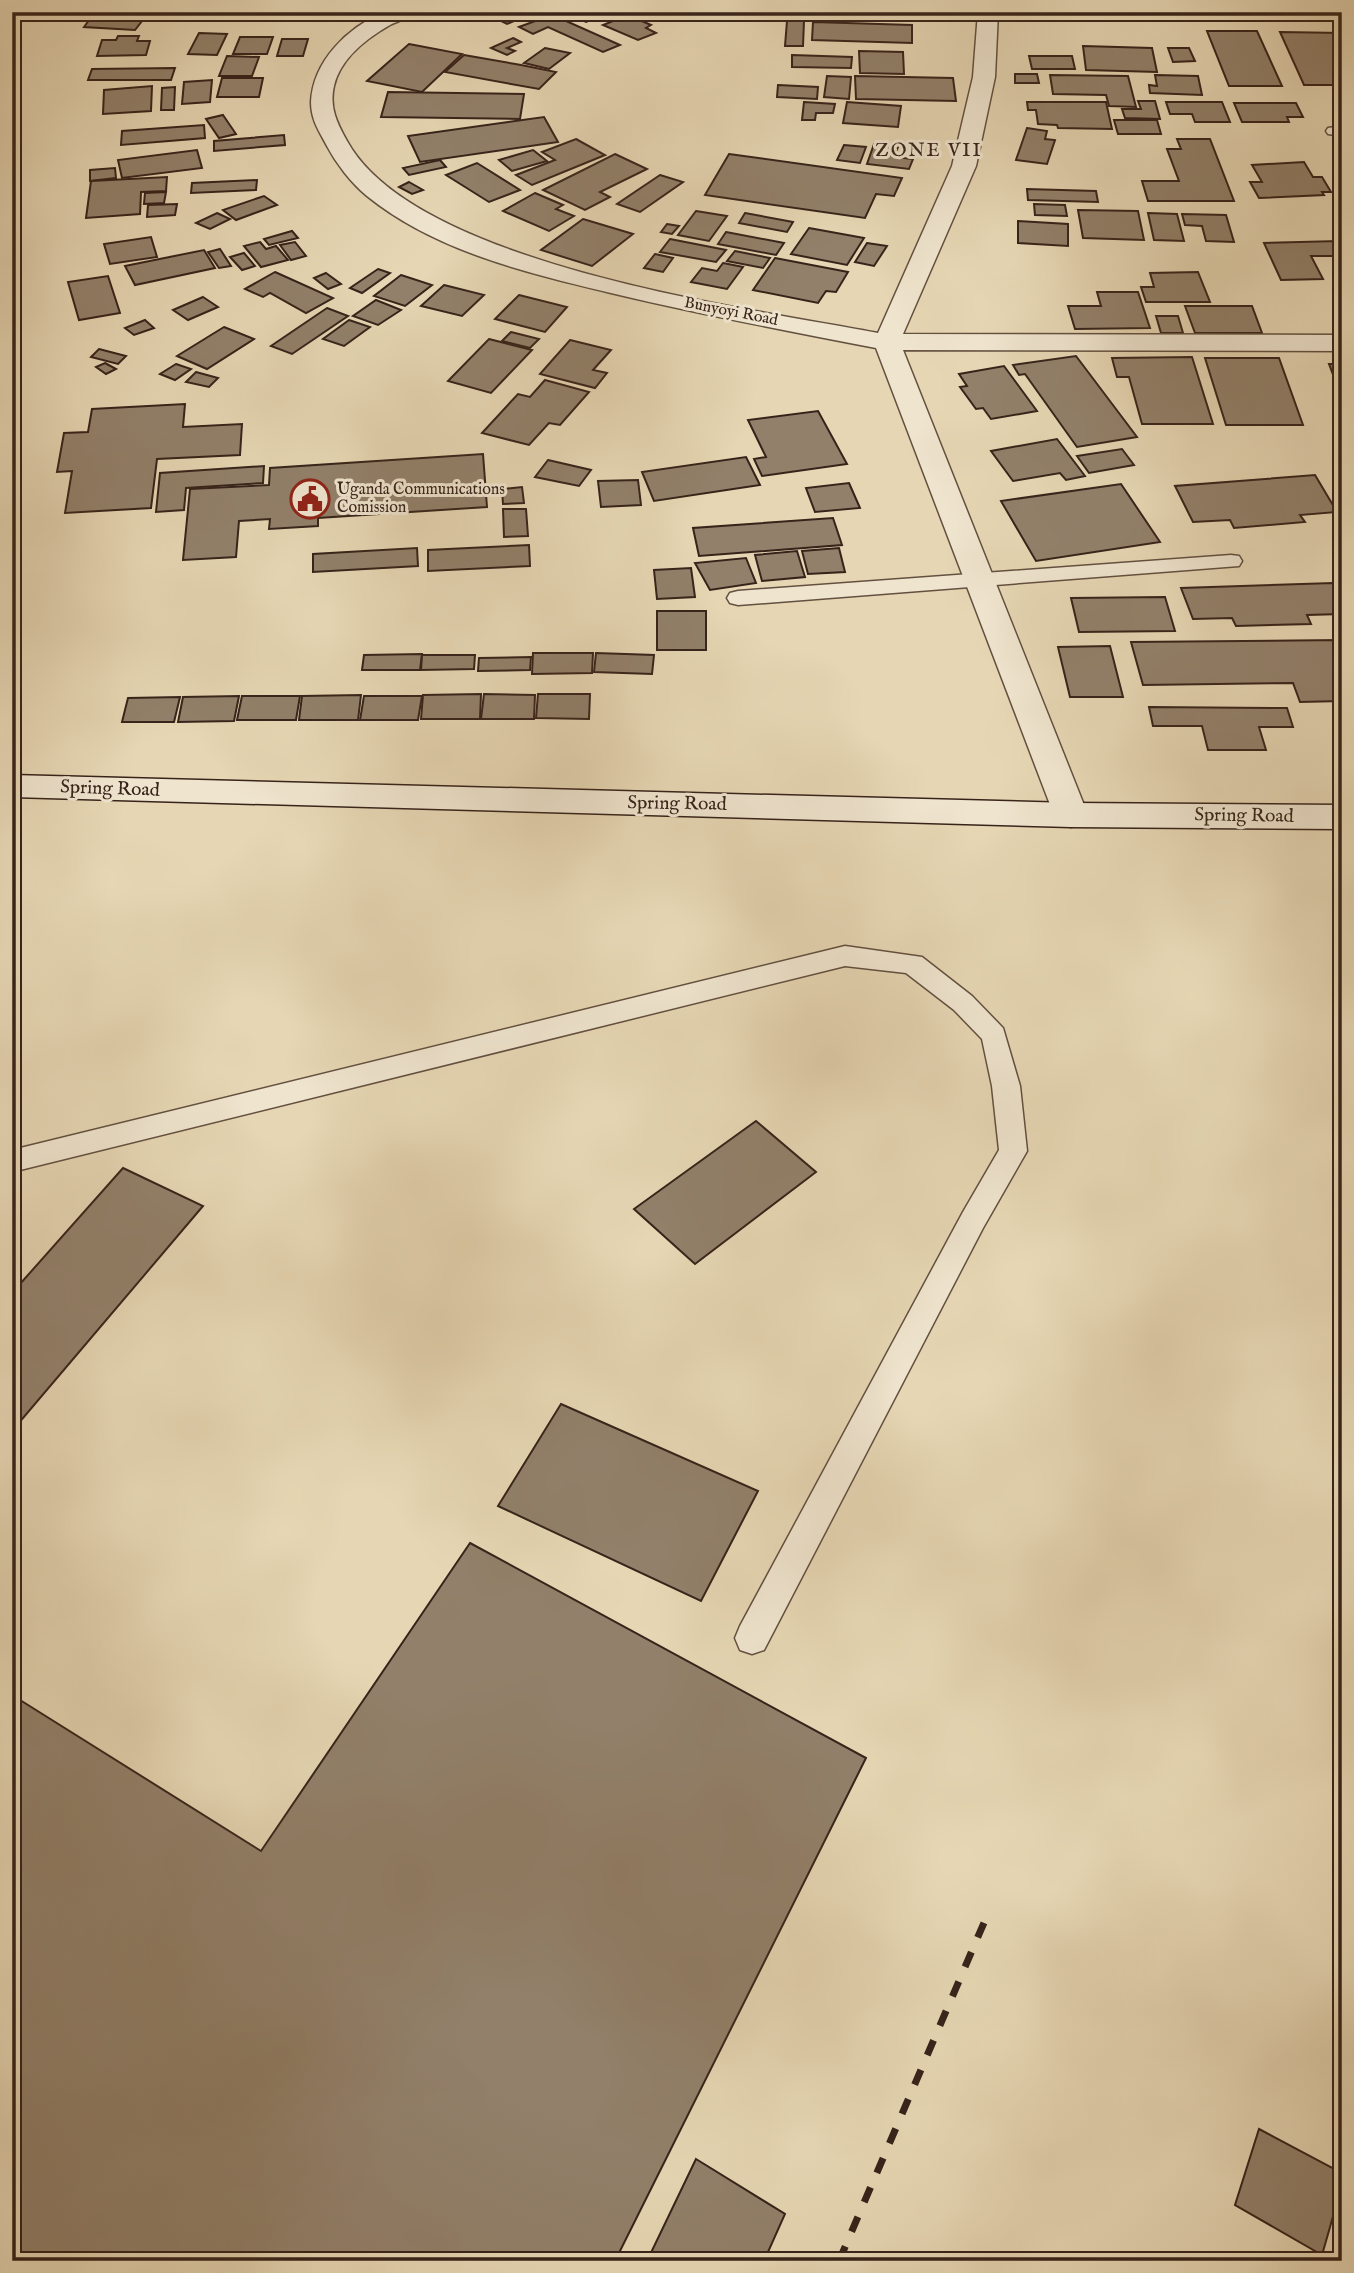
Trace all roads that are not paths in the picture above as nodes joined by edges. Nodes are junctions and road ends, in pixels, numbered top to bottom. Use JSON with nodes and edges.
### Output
{"nodes":[{"id":1,"x":402,"y":12,"type":"edge"},
{"id":2,"x":988,"y":12,"type":"edge"},
{"id":3,"x":887,"y":342,"type":"junction"},
{"id":4,"x":1342,"y":343,"type":"edge"},
{"id":5,"x":1231,"y":561,"type":"dead end"},
{"id":6,"x":980,"y":580,"type":"junction"},
{"id":7,"x":738,"y":598,"type":"dead end"},
{"id":8,"x":12,"y":786,"type":"edge"},
{"id":9,"x":1071,"y":815,"type":"junction"},
{"id":10,"x":1342,"y":817,"type":"edge"},
{"id":11,"x":12,"y":1161,"type":"edge"},
{"id":12,"x":752,"y":1639,"type":"dead end"}],
"edges":[{"from":1,"to":3,"type":"street","name":"Bunyoyi Road"},
{"from":2,"to":3,"type":"street"},
{"from":3,"to":4,"type":"street","name":"Bunyoyi Road"},
{"from":3,"to":6,"type":"street"},
{"from":5,"to":6,"type":"lane"},
{"from":6,"to":7,"type":"lane"},
{"from":6,"to":9,"type":"street"},
{"from":8,"to":9,"type":"street","name":"Spring Road"},
{"from":9,"to":10,"type":"street","name":"Spring Road"},
{"from":11,"to":12,"type":"lane"}]}
